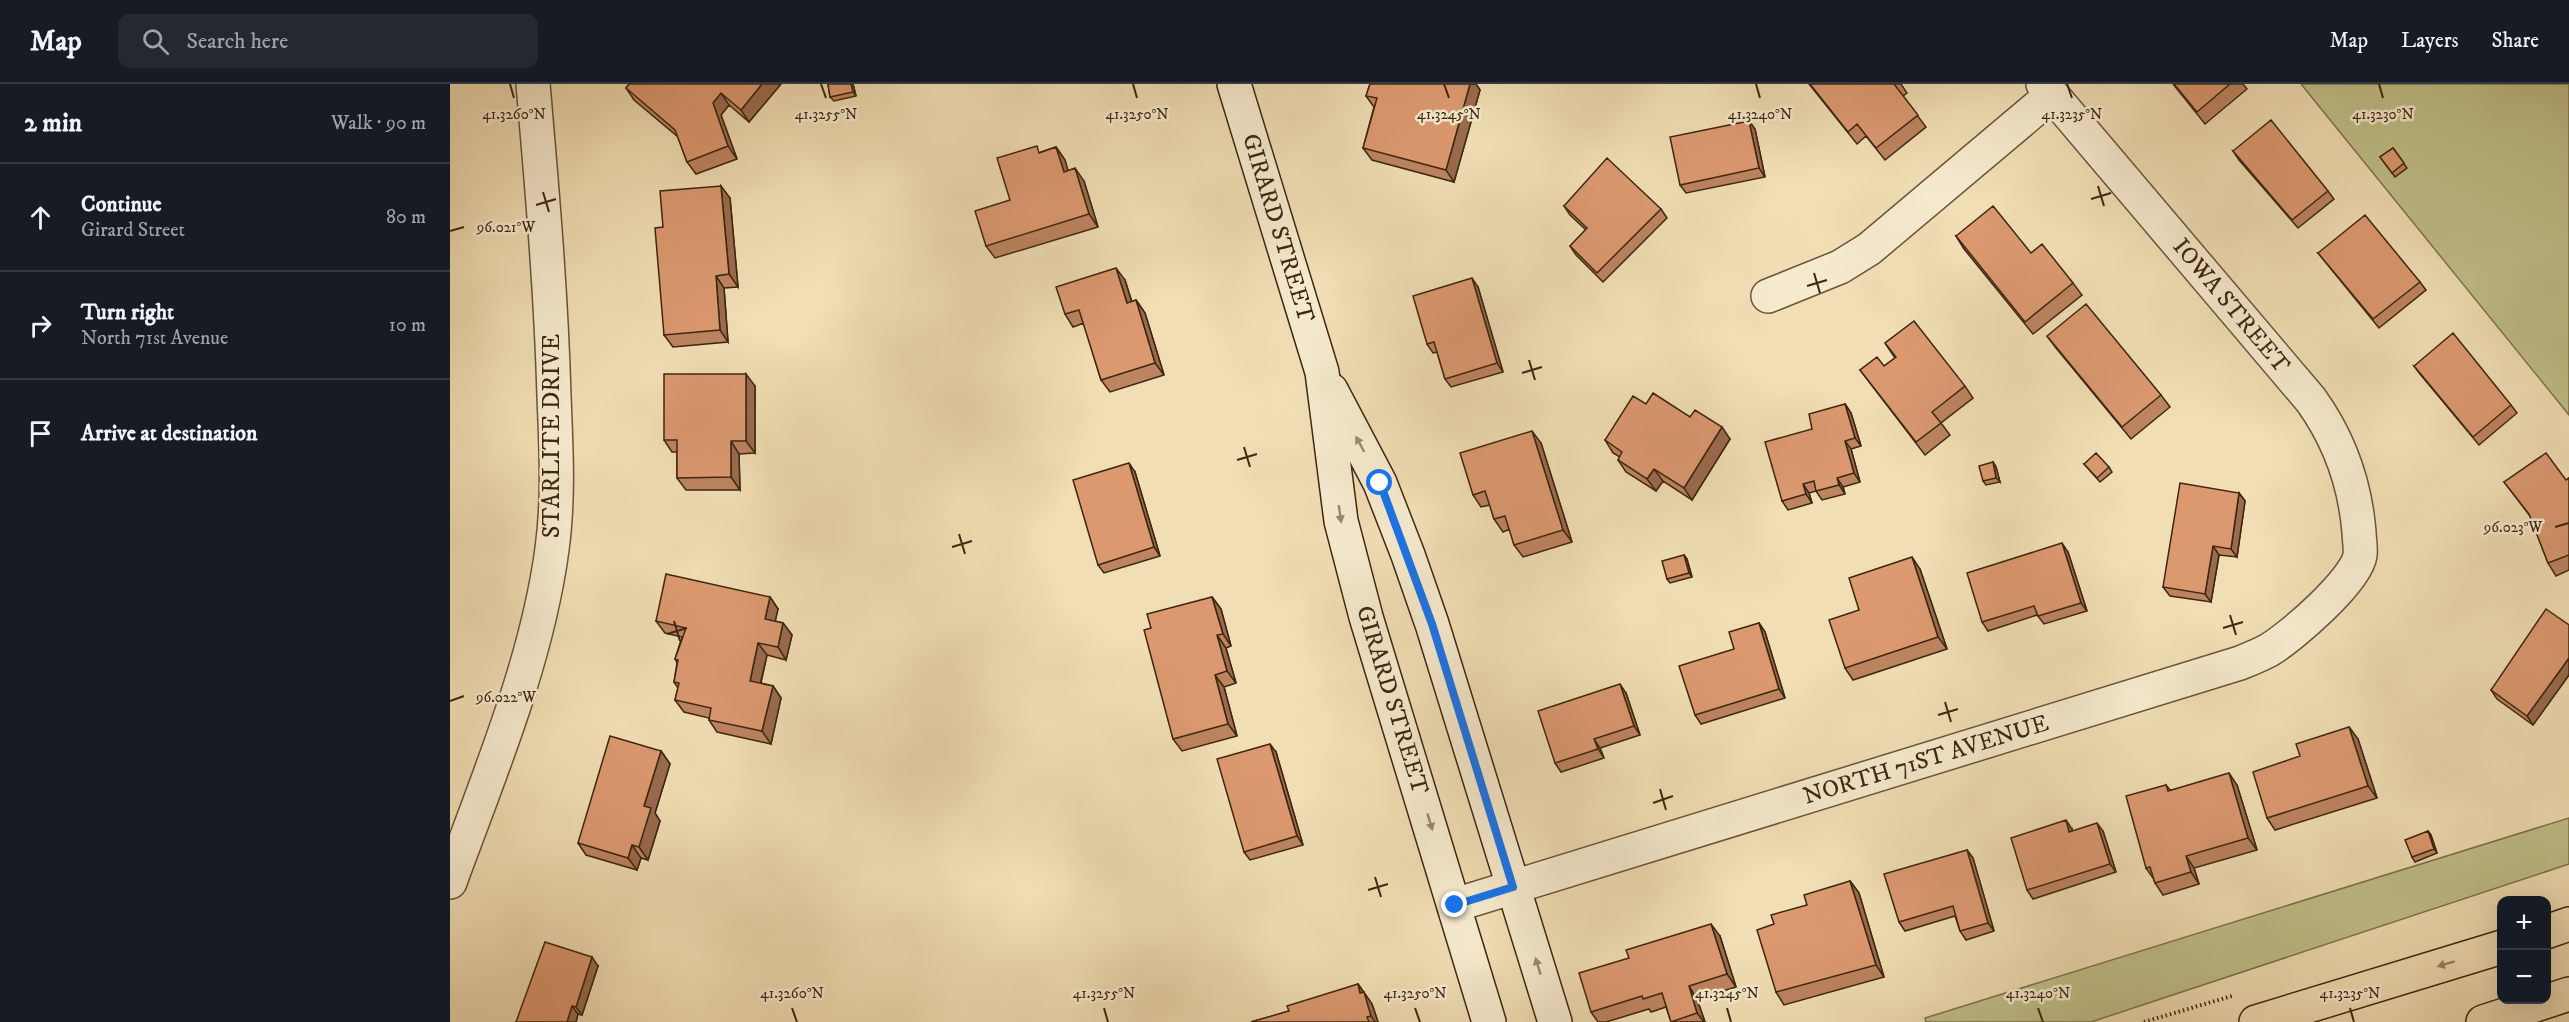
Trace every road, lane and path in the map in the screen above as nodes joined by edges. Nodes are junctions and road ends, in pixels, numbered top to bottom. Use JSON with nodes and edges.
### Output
{"nodes":[{"id":1,"x":533,"y":84,"type":"edge"},
{"id":2,"x":1234,"y":84,"type":"edge"},
{"id":3,"x":2048,"y":89,"type":"edge"},
{"id":4,"x":1767,"y":296,"type":"dead end"},
{"id":5,"x":1322,"y":372,"type":"junction"},
{"id":6,"x":2360,"y":556,"type":"joint"},
{"id":7,"x":450,"y":882,"type":"edge"},
{"id":8,"x":1513,"y":887,"type":"junction"},
{"id":9,"x":1455,"y":905,"type":"junction"},
{"id":10,"x":2569,"y":924,"type":"edge"},
{"id":11,"x":2551,"y":931,"type":"edge"},
{"id":12,"x":2497,"y":948,"type":"edge"},
{"id":13,"x":2569,"y":994,"type":"edge"},
{"id":14,"x":1490,"y":1022,"type":"edge"},
{"id":15,"x":1555,"y":1022,"type":"edge"},
{"id":16,"x":2256,"y":1022,"type":"edge"},
{"id":17,"x":2483,"y":1022,"type":"edge"}],
"edges":[{"from":1,"to":7,"type":"street","name":"STARLITE DRIVE"},
{"from":2,"to":5,"type":"street","name":"GIRARD STREET"},
{"from":3,"to":4,"type":"street"},
{"from":3,"to":6,"type":"street","name":"IOWA STREET"},
{"from":8,"to":5,"type":"street","name":"GIRARD STREET","one_way":true},
{"from":5,"to":9,"type":"street","name":"GIRARD STREET","one_way":true},
{"from":6,"to":8,"type":"street","name":"NORTH 71ST AVENUE"},
{"from":8,"to":9,"type":"street","name":"NORTH 71ST AVENUE"},
{"from":15,"to":8,"type":"street","name":"GIRARD STREET","one_way":true},
{"from":9,"to":14,"type":"street","name":"GIRARD STREET"},
{"from":10,"to":11,"type":"main road"},
{"from":12,"to":16,"type":"main road","one_way":true},
{"from":13,"to":17,"type":"main road"}]}
